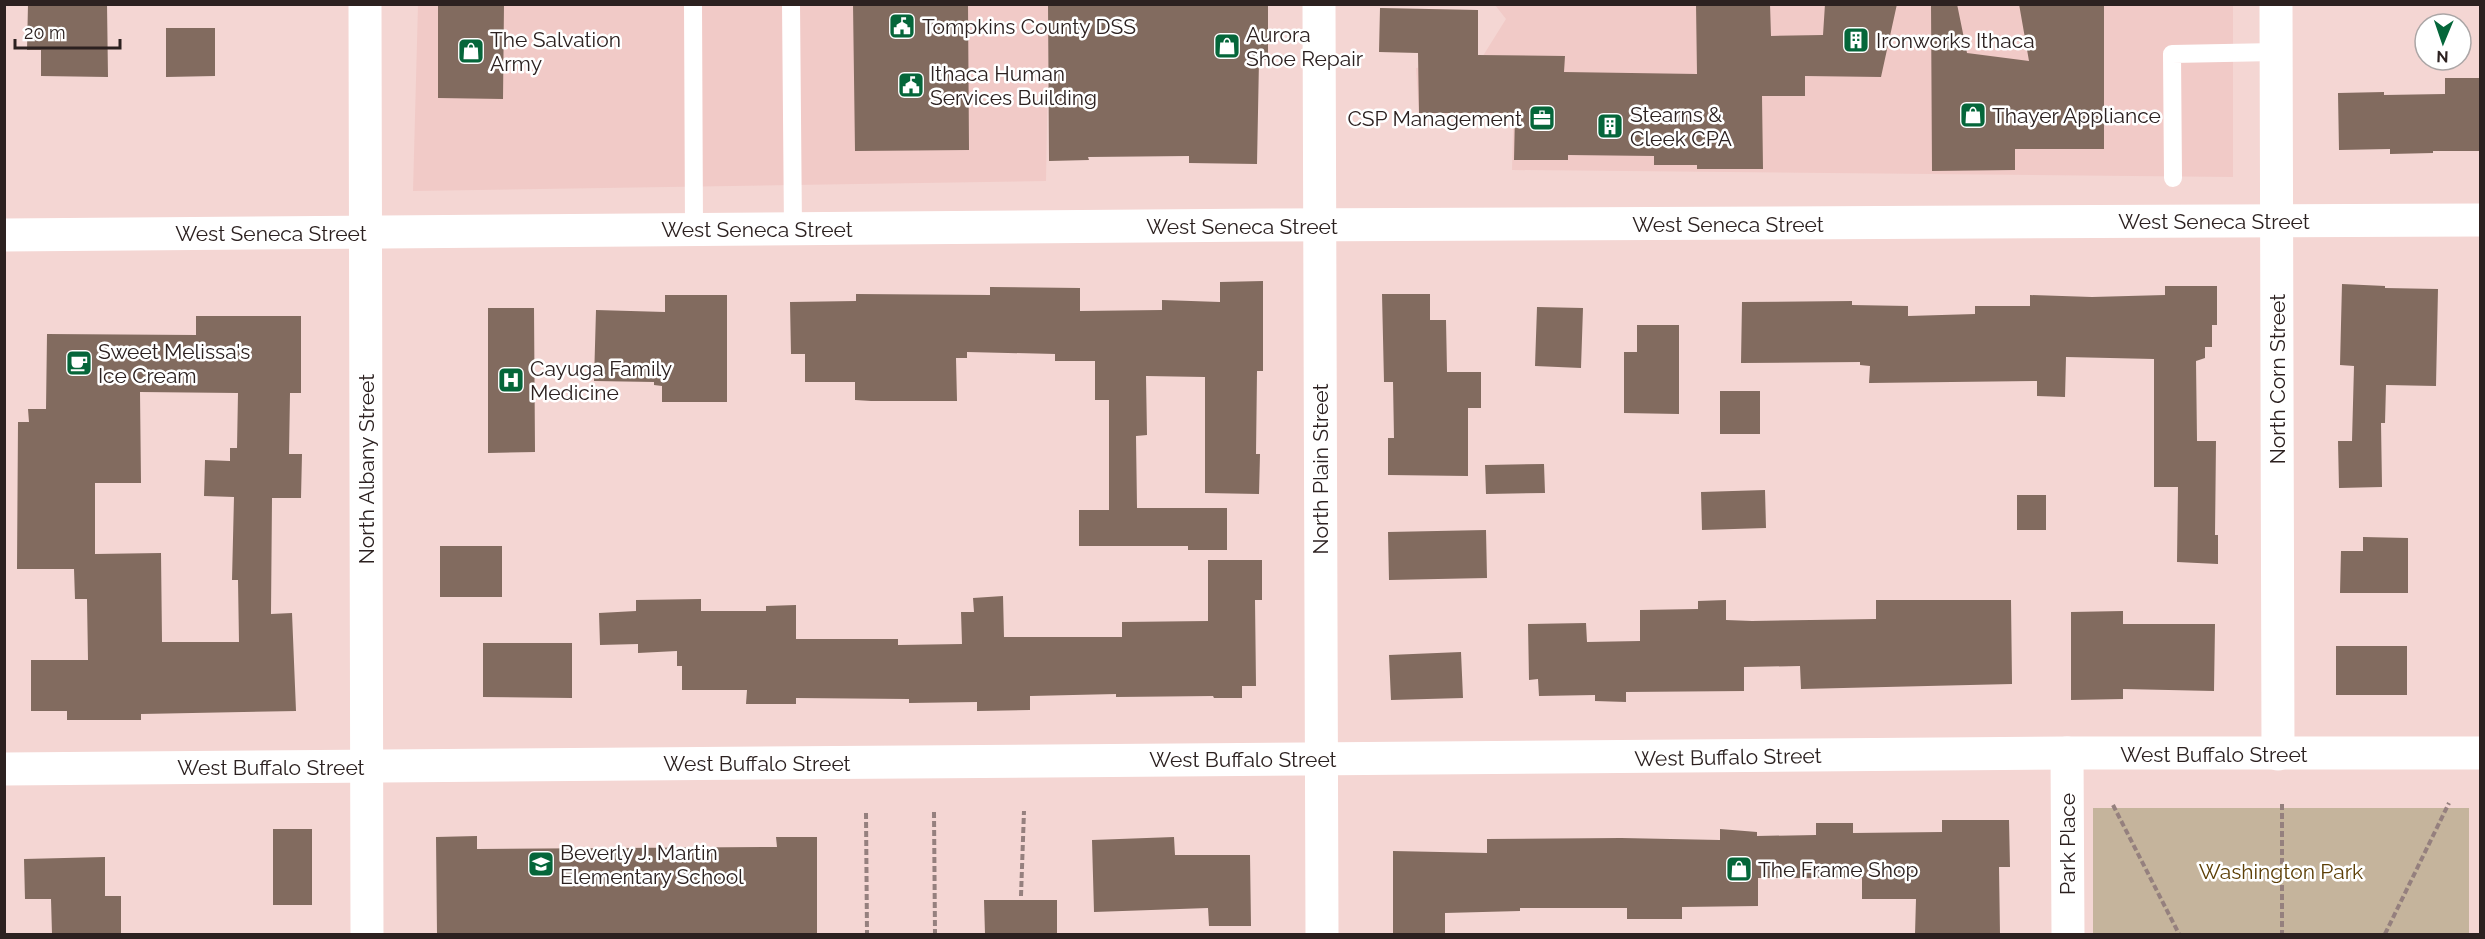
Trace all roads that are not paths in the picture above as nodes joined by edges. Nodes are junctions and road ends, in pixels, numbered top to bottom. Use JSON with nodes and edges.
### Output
{"nodes":[{"id":1,"x":365,"y":4,"type":"edge"},
{"id":2,"x":693,"y":4,"type":"edge"},
{"id":3,"x":791,"y":4,"type":"edge"},
{"id":4,"x":1319,"y":4,"type":"edge"},
{"id":5,"x":2276,"y":4,"type":"edge"},
{"id":6,"x":2276,"y":52,"type":"junction"},
{"id":7,"x":2173,"y":178,"type":"dead end"},
{"id":8,"x":2277,"y":220,"type":"junction"},
{"id":9,"x":2481,"y":220,"type":"edge"},
{"id":10,"x":1320,"y":225,"type":"junction"},
{"id":11,"x":792,"y":229,"type":"junction"},
{"id":12,"x":694,"y":230,"type":"junction"},
{"id":13,"x":365,"y":232,"type":"junction"},
{"id":14,"x":4,"y":235,"type":"edge"},
{"id":15,"x":2067,"y":753,"type":"junction"},
{"id":16,"x":2481,"y":753,"type":"edge"},
{"id":17,"x":2278,"y":754,"type":"junction"},
{"id":18,"x":1321,"y":759,"type":"junction"},
{"id":19,"x":366,"y":766,"type":"junction"},
{"id":20,"x":4,"y":769,"type":"edge"},
{"id":21,"x":367,"y":934,"type":"edge"},
{"id":22,"x":1322,"y":934,"type":"edge"},
{"id":23,"x":2068,"y":934,"type":"edge"}],
"edges":[{"from":1,"to":13,"type":"main road","name":"North Albany Street"},
{"from":2,"to":12,"type":"lane"},
{"from":3,"to":11,"type":"lane"},
{"from":4,"to":10,"type":"main road","name":"North Plain Street"},
{"from":5,"to":6,"type":"main road","name":"North Corn Street"},
{"from":6,"to":7,"type":"lane"},
{"from":6,"to":8,"type":"main road","name":"North Corn Street"},
{"from":8,"to":9,"type":"main road","name":"West Seneca Street"},
{"from":8,"to":10,"type":"main road","name":"West Seneca Street"},
{"from":8,"to":17,"type":"main road","name":"North Corn Street"},
{"from":10,"to":11,"type":"main road","name":"West Seneca Street"},
{"from":10,"to":18,"type":"main road","name":"North Plain Street"},
{"from":11,"to":12,"type":"main road","name":"West Seneca Street"},
{"from":12,"to":13,"type":"main road","name":"West Seneca Street"},
{"from":13,"to":14,"type":"main road","name":"West Seneca Street"},
{"from":13,"to":19,"type":"main road","name":"North Albany Street"},
{"from":15,"to":17,"type":"main road","name":"West Buffalo Street"},
{"from":15,"to":18,"type":"main road","name":"West Buffalo Street"},
{"from":15,"to":23,"type":"main road","name":"Park Place"},
{"from":16,"to":17,"type":"main road","name":"West Buffalo Street"},
{"from":18,"to":19,"type":"main road","name":"West Buffalo Street"},
{"from":18,"to":22,"type":"main road","name":"North Plain Street"},
{"from":19,"to":20,"type":"main road","name":"West Buffalo Street"},
{"from":19,"to":21,"type":"main road","name":"North Albany Street"}]}
